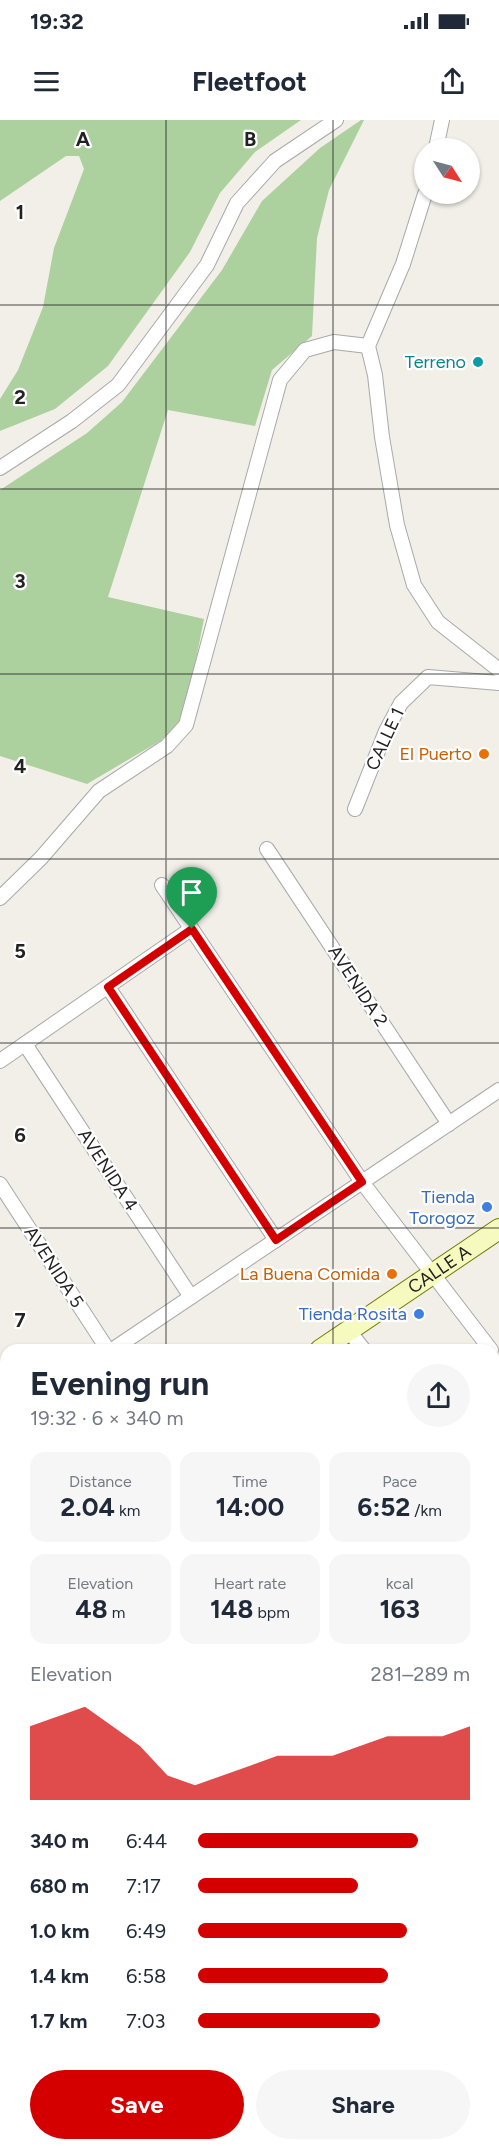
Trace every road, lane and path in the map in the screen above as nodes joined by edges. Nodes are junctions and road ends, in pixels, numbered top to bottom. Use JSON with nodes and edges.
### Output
{"nodes":[{"id":1,"x":336,"y":120,"type":"edge"},
{"id":2,"x":442,"y":120,"type":"edge"},
{"id":3,"x":438,"y":138,"type":"edge"},
{"id":4,"x":422,"y":204,"type":"edge"},
{"id":5,"x":368,"y":346,"type":"junction"},
{"id":6,"x":0,"y":468,"type":"edge"},
{"id":7,"x":499,"y":670,"type":"edge"},
{"id":8,"x":499,"y":683,"type":"edge"},
{"id":9,"x":355,"y":809,"type":"dead end"},
{"id":10,"x":267,"y":849,"type":"dead end"},
{"id":11,"x":162,"y":885,"type":"dead end"},
{"id":12,"x":0,"y":898,"type":"edge"},
{"id":13,"x":192,"y":929,"type":"junction"},
{"id":14,"x":108,"y":987,"type":"junction"},
{"id":15,"x":25,"y":1044,"type":"junction"},
{"id":16,"x":0,"y":1060,"type":"edge"},
{"id":17,"x":499,"y":1090,"type":"edge"},
{"id":18,"x":449,"y":1124,"type":"junction"},
{"id":19,"x":362,"y":1182,"type":"junction"},
{"id":20,"x":0,"y":1184,"type":"edge"},
{"id":21,"x":499,"y":1229,"type":"edge"},
{"id":22,"x":276,"y":1240,"type":"junction"},
{"id":23,"x":430,"y":1274,"type":"junction"},
{"id":24,"x":190,"y":1297,"type":"junction"},
{"id":25,"x":349,"y":1331,"type":"junction"},
{"id":26,"x":106,"y":1344,"type":"edge"},
{"id":27,"x":119,"y":1344,"type":"edge"},
{"id":28,"x":329,"y":1344,"type":"edge"},
{"id":29,"x":359,"y":1344,"type":"edge"},
{"id":30,"x":486,"y":1344,"type":"edge"}],
"edges":[{"from":1,"to":6,"type":"street"},
{"from":2,"to":3,"type":"street"},
{"from":4,"to":5,"type":"street"},
{"from":5,"to":7,"type":"street"},
{"from":5,"to":12,"type":"street"},
{"from":8,"to":9,"type":"street","name":"CALLE 1"},
{"from":10,"to":18,"type":"street","name":"AVENIDA 2"},
{"from":11,"to":13,"type":"street"},
{"from":13,"to":14,"type":"street"},
{"from":13,"to":19,"type":"street"},
{"from":14,"to":15,"type":"street"},
{"from":14,"to":22,"type":"street"},
{"from":15,"to":16,"type":"street"},
{"from":15,"to":24,"type":"street","name":"AVENIDA 4"},
{"from":17,"to":18,"type":"street"},
{"from":18,"to":19,"type":"street"},
{"from":19,"to":22,"type":"street"},
{"from":19,"to":23,"type":"street"},
{"from":20,"to":26,"type":"street","name":"AVENIDA 5"},
{"from":21,"to":23,"type":"street","name":"CALLE A"},
{"from":22,"to":24,"type":"street"},
{"from":23,"to":25,"type":"street","name":"CALLE A"},
{"from":23,"to":30,"type":"street"},
{"from":24,"to":27,"type":"street"},
{"from":25,"to":28,"type":"street","name":"CALLE A"},
{"from":25,"to":29,"type":"street"}]}
